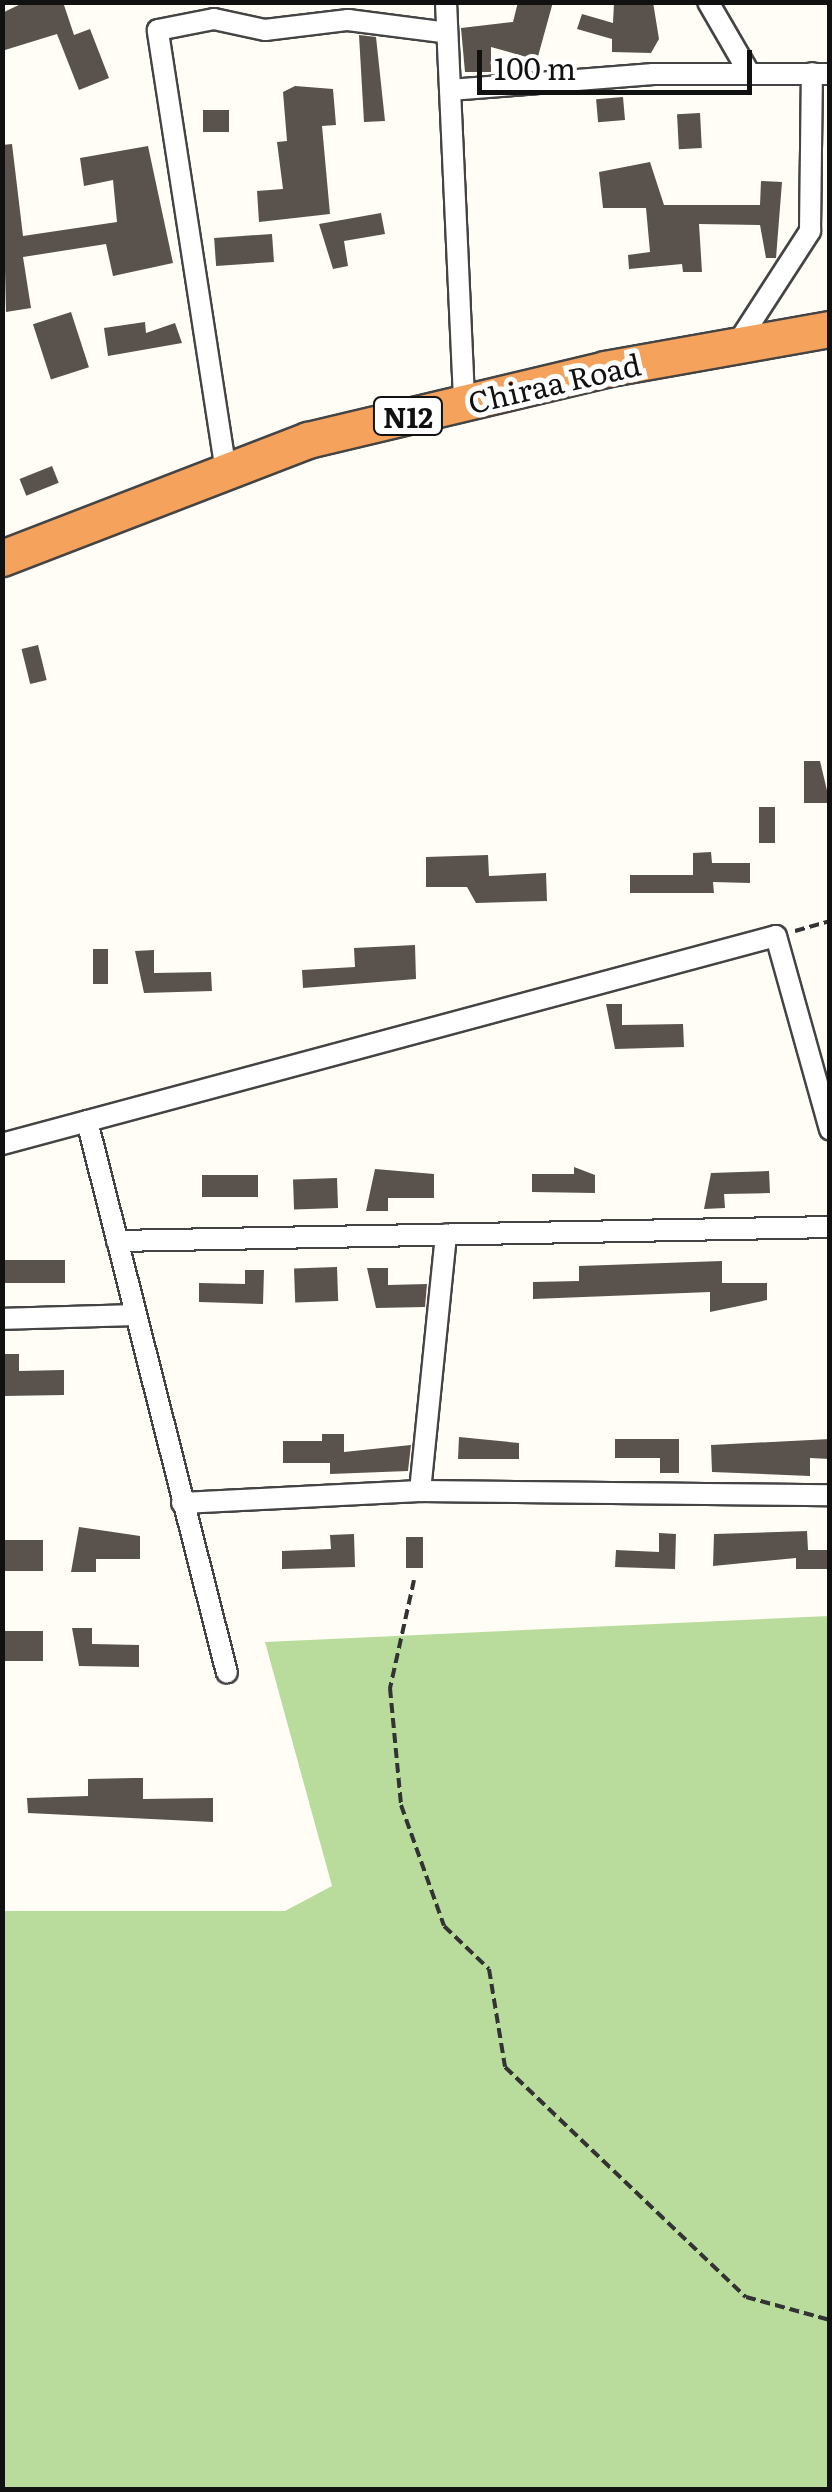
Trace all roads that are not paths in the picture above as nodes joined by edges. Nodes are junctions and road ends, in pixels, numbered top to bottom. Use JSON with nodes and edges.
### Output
{"nodes":[{"id":1,"x":446,"y":2,"type":"edge"},
{"id":2,"x":708,"y":2,"type":"edge"},
{"id":3,"x":213,"y":11,"type":"edge"},
{"id":4,"x":442,"y":32,"type":"junction"},
{"id":5,"x":748,"y":71,"type":"junction"},
{"id":6,"x":821,"y":73,"type":"edge"},
{"id":7,"x":450,"y":90,"type":"junction"},
{"id":8,"x":830,"y":329,"type":"edge"},
{"id":9,"x":737,"y":344,"type":"junction"},
{"id":10,"x":464,"y":402,"type":"junction"},
{"id":11,"x":225,"y":465,"type":"junction"},
{"id":12,"x":2,"y":558,"type":"edge"},
{"id":13,"x":87,"y":1121,"type":"junction"},
{"id":14,"x":830,"y":1130,"type":"edge"},
{"id":15,"x":2,"y":1144,"type":"edge"},
{"id":16,"x":830,"y":1227,"type":"edge"},
{"id":17,"x":446,"y":1234,"type":"junction"},
{"id":18,"x":117,"y":1241,"type":"junction"},
{"id":19,"x":135,"y":1315,"type":"junction"},
{"id":20,"x":2,"y":1319,"type":"edge"},
{"id":21,"x":420,"y":1491,"type":"junction"},
{"id":22,"x":830,"y":1494,"type":"edge"},
{"id":23,"x":182,"y":1503,"type":"junction"},
{"id":24,"x":227,"y":1673,"type":"dead end"}],
"edges":[{"from":1,"to":4,"type":"street"},
{"from":2,"to":5,"type":"street"},
{"from":3,"to":4,"type":"street"},
{"from":3,"to":11,"type":"street"},
{"from":4,"to":7,"type":"street"},
{"from":5,"to":6,"type":"street"},
{"from":5,"to":7,"type":"street"},
{"from":6,"to":9,"type":"street"},
{"from":7,"to":10,"type":"street"},
{"from":8,"to":9,"type":"highway","name":"Chiraa Road","number":"N12"},
{"from":9,"to":10,"type":"highway","name":"Chiraa Road","number":"N12"},
{"from":10,"to":11,"type":"highway","name":"Chiraa Road","number":"N12"},
{"from":11,"to":12,"type":"highway","name":"Chiraa Road","number":"N12"},
{"from":13,"to":14,"type":"street"},
{"from":13,"to":15,"type":"street"},
{"from":13,"to":18,"type":"street"},
{"from":16,"to":17,"type":"street"},
{"from":17,"to":18,"type":"street"},
{"from":17,"to":21,"type":"street"},
{"from":18,"to":19,"type":"street"},
{"from":19,"to":20,"type":"street"},
{"from":19,"to":23,"type":"street"},
{"from":21,"to":22,"type":"street"},
{"from":21,"to":23,"type":"street"},
{"from":23,"to":24,"type":"street"}]}
